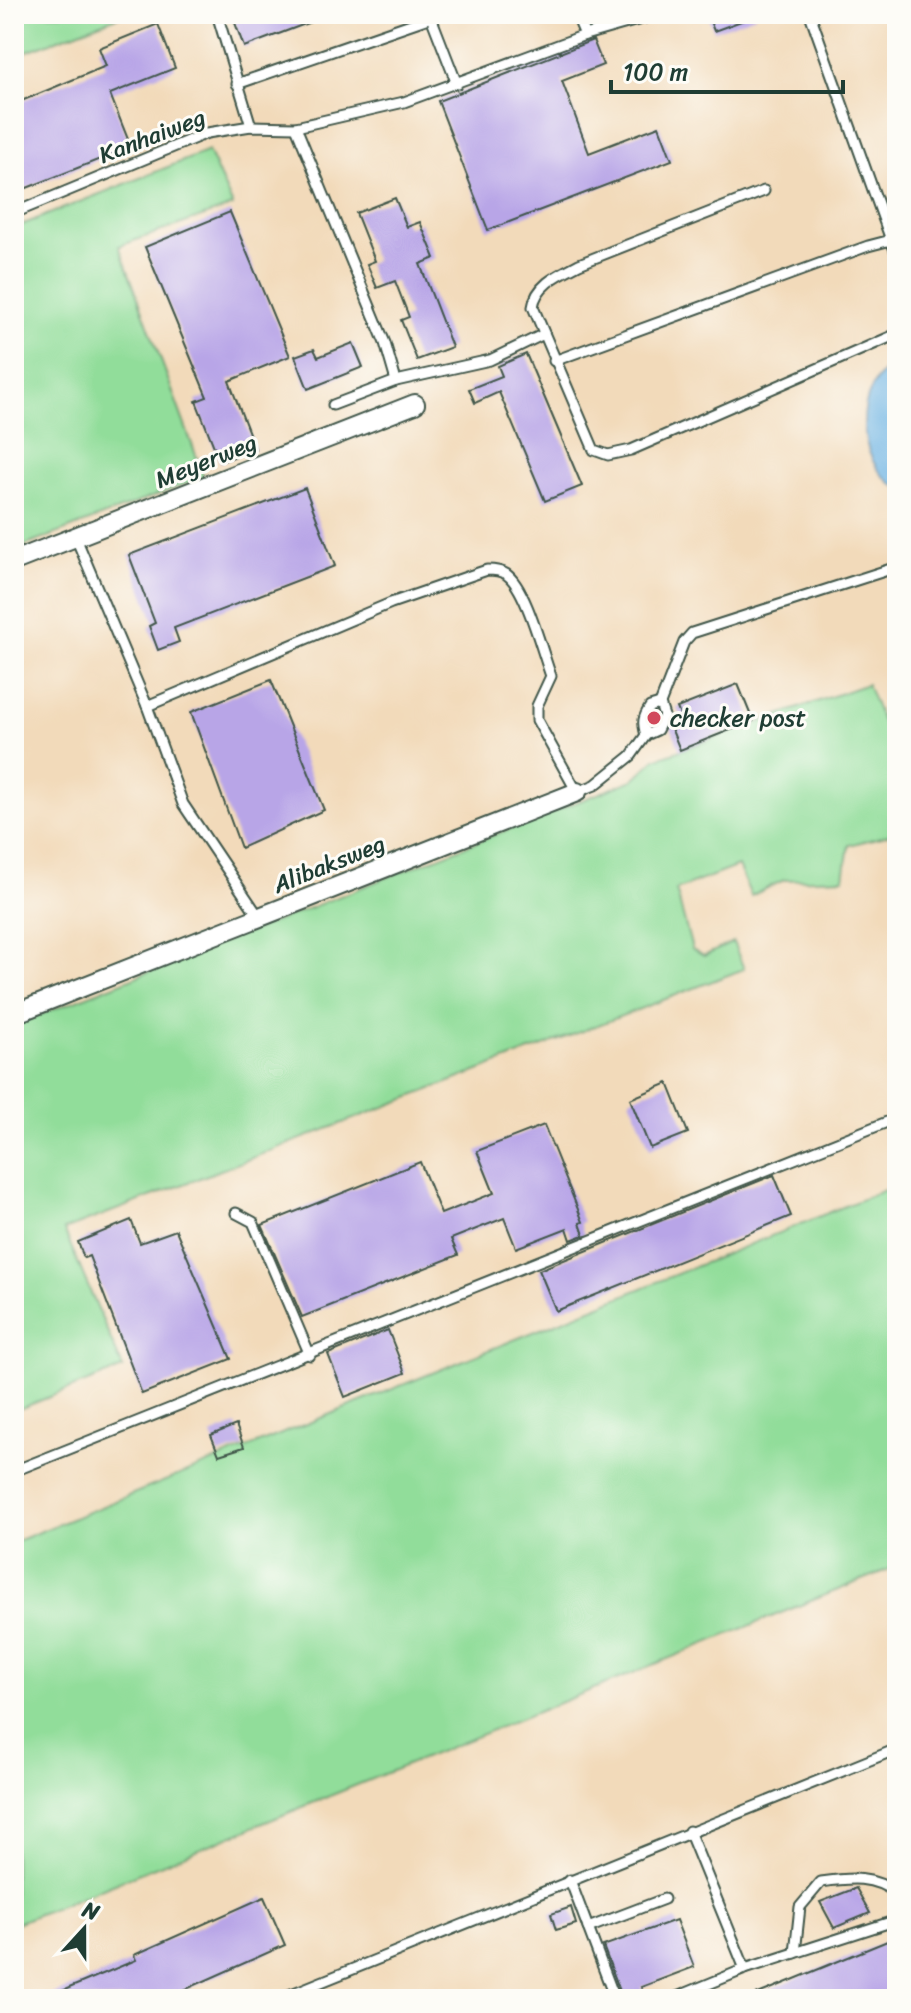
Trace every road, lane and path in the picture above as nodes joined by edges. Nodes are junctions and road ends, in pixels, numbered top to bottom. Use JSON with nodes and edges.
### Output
{"nodes":[{"id":1,"x":217,"y":14,"type":"edge"},
{"id":2,"x":576,"y":14,"type":"edge"},
{"id":3,"x":659,"y":14,"type":"edge"},
{"id":4,"x":810,"y":14,"type":"edge"},
{"id":5,"x":436,"y":16,"type":"edge"},
{"id":6,"x":585,"y":35,"type":"junction"},
{"id":7,"x":237,"y":84,"type":"junction"},
{"id":8,"x":457,"y":84,"type":"junction"},
{"id":9,"x":251,"y":126,"type":"junction"},
{"id":10,"x":296,"y":127,"type":"junction"},
{"id":11,"x":764,"y":191,"type":"dead end"},
{"id":12,"x":14,"y":213,"type":"edge"},
{"id":13,"x":891,"y":240,"type":"junction"},
{"id":14,"x":897,"y":255,"type":"edge"},
{"id":15,"x":544,"y":334,"type":"junction"},
{"id":16,"x":897,"y":334,"type":"edge"},
{"id":17,"x":554,"y":361,"type":"junction"},
{"id":18,"x":396,"y":381,"type":"junction"},
{"id":19,"x":415,"y":404,"type":"dead end"},
{"id":20,"x":333,"y":405,"type":"dead end"},
{"id":21,"x":76,"y":538,"type":"junction"},
{"id":22,"x":14,"y":561,"type":"edge"},
{"id":23,"x":897,"y":567,"type":"edge"},
{"id":24,"x":660,"y":704,"type":"junction"},
{"id":25,"x":147,"y":706,"type":"junction"},
{"id":26,"x":646,"y":735,"type":"junction"},
{"id":27,"x":577,"y":792,"type":"junction"},
{"id":28,"x":259,"y":917,"type":"junction"},
{"id":29,"x":14,"y":1014,"type":"edge"},
{"id":30,"x":897,"y":1118,"type":"edge"},
{"id":31,"x":236,"y":1213,"type":"dead end"},
{"id":32,"x":310,"y":1355,"type":"junction"},
{"id":33,"x":14,"y":1471,"type":"edge"},
{"id":34,"x":897,"y":1749,"type":"edge"},
{"id":35,"x":689,"y":1831,"type":"junction"},
{"id":36,"x":570,"y":1880,"type":"junction"},
{"id":37,"x":897,"y":1894,"type":"edge"},
{"id":38,"x":664,"y":1899,"type":"dead end"},
{"id":39,"x":897,"y":1920,"type":"edge"},
{"id":40,"x":588,"y":1928,"type":"junction"},
{"id":41,"x":795,"y":1953,"type":"junction"},
{"id":42,"x":745,"y":1969,"type":"junction"},
{"id":43,"x":300,"y":1995,"type":"edge"},
{"id":44,"x":279,"y":1999,"type":"edge"},
{"id":45,"x":615,"y":1999,"type":"edge"},
{"id":46,"x":672,"y":1999,"type":"edge"}],
"edges":[{"from":1,"to":7,"type":"lane"},
{"from":2,"to":6,"type":"lane"},
{"from":3,"to":6,"type":"lane","name":"Kanhaiweg"},
{"from":4,"to":13,"type":"lane"},
{"from":5,"to":7,"type":"lane"},
{"from":5,"to":8,"type":"lane"},
{"from":6,"to":8,"type":"lane","name":"Kanhaiweg"},
{"from":7,"to":9,"type":"lane"},
{"from":8,"to":10,"type":"lane","name":"Kanhaiweg"},
{"from":9,"to":10,"type":"lane","name":"Kanhaiweg"},
{"from":9,"to":12,"type":"lane","name":"Kanhaiweg"},
{"from":10,"to":18,"type":"lane"},
{"from":11,"to":15,"type":"lane"},
{"from":13,"to":14,"type":"lane"},
{"from":13,"to":17,"type":"lane"},
{"from":15,"to":17,"type":"lane"},
{"from":15,"to":18,"type":"lane"},
{"from":16,"to":17,"type":"lane"},
{"from":18,"to":20,"type":"lane"},
{"from":19,"to":21,"type":"street","name":"Meyerweg"},
{"from":21,"to":22,"type":"street","name":"Meyerweg"},
{"from":21,"to":25,"type":"lane"},
{"from":23,"to":24,"type":"lane"},
{"from":24,"to":26,"type":"lane","name":"Alibaksweg"},
{"from":24,"to":26,"type":"lane"},
{"from":25,"to":27,"type":"lane"},
{"from":25,"to":28,"type":"lane"},
{"from":26,"to":27,"type":"lane","name":"Alibaksweg"},
{"from":27,"to":28,"type":"street","name":"Alibaksweg"},
{"from":28,"to":29,"type":"street","name":"Alibaksweg"},
{"from":30,"to":32,"type":"lane"},
{"from":31,"to":32,"type":"lane"},
{"from":32,"to":33,"type":"lane"},
{"from":34,"to":35,"type":"lane"},
{"from":35,"to":36,"type":"lane"},
{"from":35,"to":42,"type":"lane"},
{"from":36,"to":40,"type":"lane"},
{"from":36,"to":43,"type":"lane"},
{"from":37,"to":41,"type":"lane"},
{"from":38,"to":40,"type":"lane"},
{"from":39,"to":41,"type":"lane"},
{"from":40,"to":45,"type":"lane"},
{"from":41,"to":42,"type":"lane"},
{"from":42,"to":46,"type":"lane"},
{"from":43,"to":44,"type":"lane"}]}
